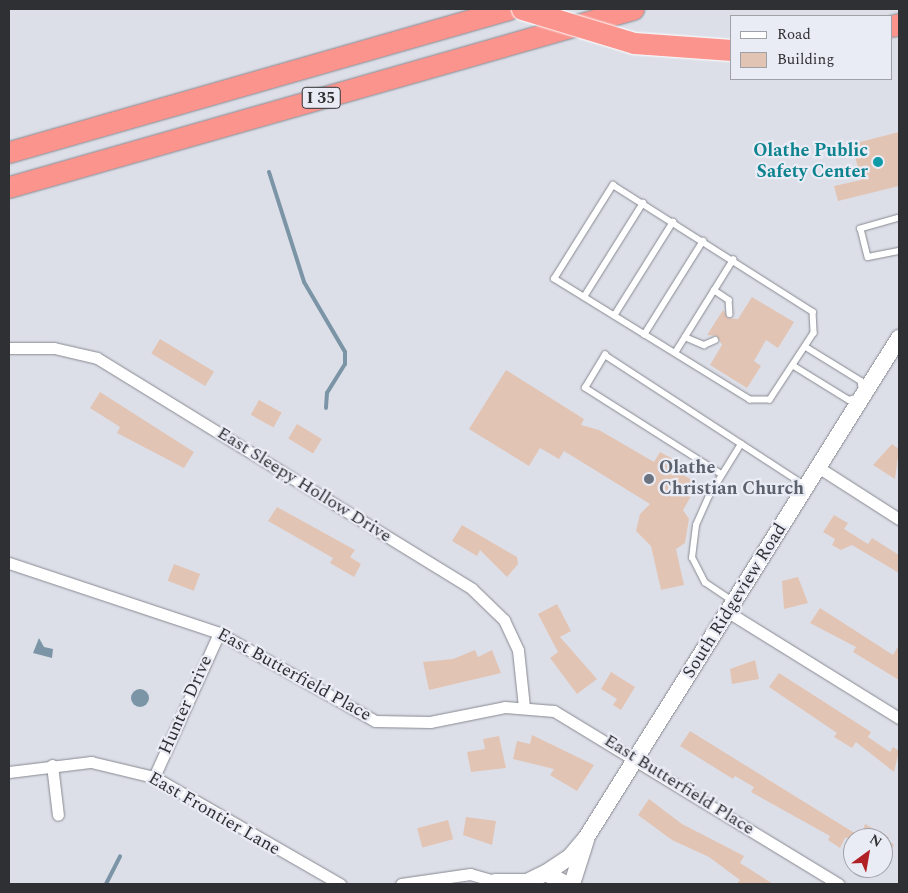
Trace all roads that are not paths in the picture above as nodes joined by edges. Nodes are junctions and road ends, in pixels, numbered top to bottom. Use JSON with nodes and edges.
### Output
{"nodes":[{"id":1,"x":509,"y":9,"type":"edge"},
{"id":2,"x":522,"y":9,"type":"edge"},
{"id":3,"x":633,"y":9,"type":"edge"},
{"id":4,"x":730,"y":50,"type":"edge"},
{"id":5,"x":9,"y":152,"type":"edge"},
{"id":6,"x":9,"y":187,"type":"edge"},
{"id":7,"x":643,"y":204,"type":"junction"},
{"id":8,"x":899,"y":218,"type":"edge"},
{"id":9,"x":673,"y":222,"type":"junction"},
{"id":10,"x":702,"y":241,"type":"junction"},
{"id":11,"x":899,"y":251,"type":"edge"},
{"id":12,"x":732,"y":260,"type":"junction"},
{"id":13,"x":714,"y":290,"type":"junction"},
{"id":14,"x":584,"y":297,"type":"junction"},
{"id":15,"x":730,"y":314,"type":"dead end"},
{"id":16,"x":614,"y":316,"type":"junction"},
{"id":17,"x":644,"y":335,"type":"junction"},
{"id":18,"x":685,"y":336,"type":"junction"},
{"id":19,"x":899,"y":338,"type":"edge"},
{"id":20,"x":715,"y":340,"type":"dead end"},
{"id":21,"x":806,"y":347,"type":"junction"},
{"id":22,"x":9,"y":348,"type":"edge"},
{"id":23,"x":675,"y":354,"type":"junction"},
{"id":24,"x":794,"y":366,"type":"junction"},
{"id":25,"x":864,"y":395,"type":"junction"},
{"id":26,"x":741,"y":444,"type":"junction"},
{"id":27,"x":818,"y":467,"type":"junction"},
{"id":28,"x":722,"y":475,"type":"junction"},
{"id":29,"x":807,"y":486,"type":"junction"},
{"id":30,"x":899,"y":519,"type":"edge"},
{"id":31,"x":9,"y":563,"type":"edge"},
{"id":32,"x":731,"y":607,"type":"junction"},
{"id":33,"x":219,"y":633,"type":"junction"},
{"id":34,"x":524,"y":707,"type":"junction"},
{"id":35,"x":899,"y":718,"type":"edge"},
{"id":36,"x":636,"y":758,"type":"junction"},
{"id":37,"x":52,"y":765,"type":"junction"},
{"id":38,"x":9,"y":772,"type":"edge"},
{"id":39,"x":154,"y":777,"type":"junction"},
{"id":40,"x":58,"y":815,"type":"dead end"},
{"id":41,"x":586,"y":838,"type":"junction"},
{"id":42,"x":546,"y":874,"type":"junction"},
{"id":43,"x":499,"y":882,"type":"edge"},
{"id":44,"x":526,"y":882,"type":"edge"},
{"id":45,"x":340,"y":884,"type":"edge"},
{"id":46,"x":401,"y":884,"type":"edge"},
{"id":47,"x":566,"y":884,"type":"edge"},
{"id":48,"x":572,"y":884,"type":"edge"},
{"id":49,"x":838,"y":884,"type":"edge"}],
"edges":[{"from":1,"to":5,"type":"highway","number":"I 35"},
{"from":2,"to":4,"type":"highway","bridge":true},
{"from":3,"to":6,"type":"highway","number":"I 35"},
{"from":7,"to":9,"type":"lane"},
{"from":7,"to":14,"type":"lane"},
{"from":7,"to":14,"type":"lane"},
{"from":8,"to":11,"type":"lane"},
{"from":9,"to":10,"type":"lane"},
{"from":9,"to":16,"type":"lane"},
{"from":10,"to":12,"type":"lane"},
{"from":10,"to":17,"type":"lane"},
{"from":12,"to":13,"type":"lane"},
{"from":12,"to":21,"type":"lane"},
{"from":13,"to":15,"type":"lane"},
{"from":13,"to":18,"type":"lane"},
{"from":14,"to":16,"type":"lane"},
{"from":16,"to":17,"type":"lane"},
{"from":17,"to":23,"type":"lane"},
{"from":18,"to":20,"type":"lane"},
{"from":18,"to":23,"type":"lane"},
{"from":19,"to":25,"type":"main road","name":"South Ridgeview Road"},
{"from":21,"to":24,"type":"lane"},
{"from":21,"to":25,"type":"lane"},
{"from":22,"to":34,"type":"street","name":"East Sleepy Hollow Drive"},
{"from":23,"to":24,"type":"lane"},
{"from":24,"to":25,"type":"lane"},
{"from":25,"to":27,"type":"main road","name":"South Ridgeview Road"},
{"from":26,"to":28,"type":"lane"},
{"from":26,"to":28,"type":"lane"},
{"from":26,"to":29,"type":"lane"},
{"from":27,"to":29,"type":"main road","name":"South Ridgeview Road"},
{"from":27,"to":30,"type":"street"},
{"from":28,"to":32,"type":"lane"},
{"from":29,"to":32,"type":"main road","name":"South Ridgeview Road"},
{"from":31,"to":33,"type":"street","name":"East Butterfield Place"},
{"from":32,"to":35,"type":"street"},
{"from":32,"to":36,"type":"main road","name":"South Ridgeview Road"},
{"from":33,"to":34,"type":"street","name":"East Butterfield Place"},
{"from":33,"to":39,"type":"street","name":"Hunter Drive"},
{"from":34,"to":36,"type":"street","name":"East Butterfield Place"},
{"from":36,"to":41,"type":"main road","name":"South Ridgeview Road"},
{"from":36,"to":49,"type":"street","name":"East Butterfield Place"},
{"from":37,"to":38,"type":"street","name":"East Frontier Lane"},
{"from":37,"to":39,"type":"street","name":"East Frontier Lane"},
{"from":37,"to":40,"type":"street"},
{"from":39,"to":45,"type":"street","name":"East Frontier Lane"},
{"from":41,"to":42,"type":"main road"},
{"from":41,"to":48,"type":"main road"},
{"from":42,"to":44,"type":"main road"},
{"from":42,"to":47,"type":"main road"},
{"from":43,"to":44,"type":"street"},
{"from":43,"to":46,"type":"street"}]}
